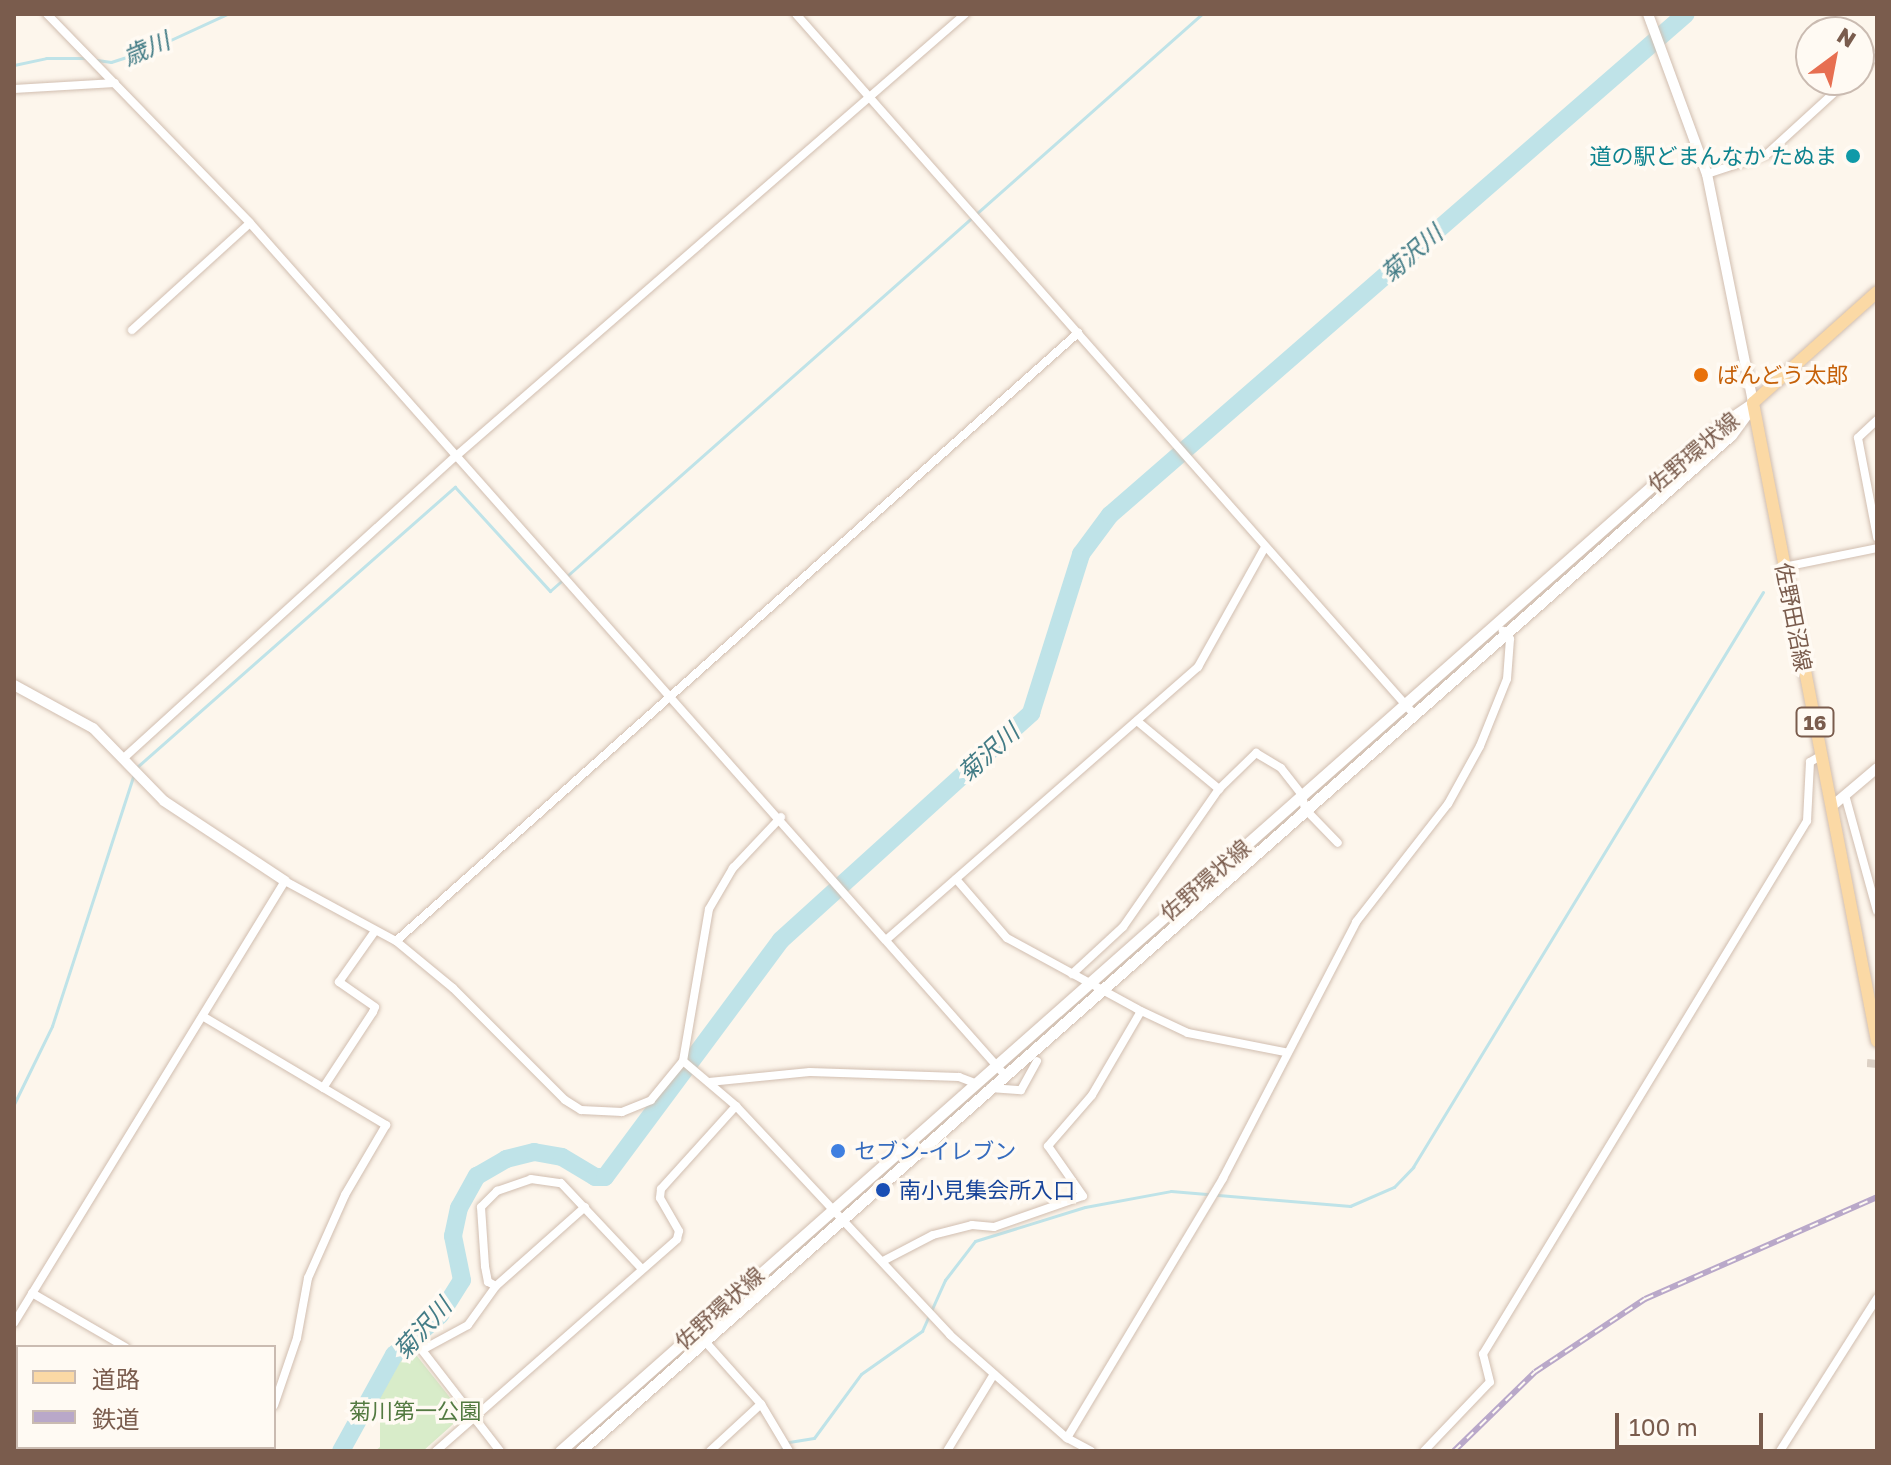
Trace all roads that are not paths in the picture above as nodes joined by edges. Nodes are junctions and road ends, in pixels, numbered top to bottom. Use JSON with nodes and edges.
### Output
{"nodes":[{"id":1,"x":47,"y":14,"type":"edge"},
{"id":2,"x":796,"y":14,"type":"edge"},
{"id":3,"x":965,"y":14,"type":"edge"},
{"id":4,"x":1648,"y":14,"type":"edge"},
{"id":5,"x":115,"y":83,"type":"junction"},
{"id":6,"x":14,"y":89,"type":"edge"},
{"id":7,"x":1830,"y":96,"type":"edge"},
{"id":8,"x":870,"y":97,"type":"junction"},
{"id":9,"x":1707,"y":174,"type":"junction"},
{"id":10,"x":250,"y":223,"type":"junction"},
{"id":11,"x":1877,"y":292,"type":"edge"},
{"id":12,"x":132,"y":330,"type":"dead end"},
{"id":13,"x":1078,"y":333,"type":"junction"},
{"id":14,"x":1753,"y":403,"type":"junction"},
{"id":15,"x":1877,"y":420,"type":"edge"},
{"id":16,"x":455,"y":457,"type":"junction"},
{"id":17,"x":1877,"y":537,"type":"edge"},
{"id":18,"x":1877,"y":548,"type":"edge"},
{"id":19,"x":1264,"y":549,"type":"junction"},
{"id":20,"x":1784,"y":567,"type":"junction"},
{"id":21,"x":1500,"y":628,"type":"junction"},
{"id":22,"x":14,"y":685,"type":"edge"},
{"id":23,"x":670,"y":696,"type":"junction"},
{"id":24,"x":1409,"y":708,"type":"junction"},
{"id":25,"x":1137,"y":721,"type":"junction"},
{"id":26,"x":1822,"y":755,"type":"junction"},
{"id":27,"x":126,"y":756,"type":"junction"},
{"id":28,"x":1877,"y":768,"type":"edge"},
{"id":29,"x":1219,"y":789,"type":"junction"},
{"id":30,"x":1302,"y":795,"type":"junction"},
{"id":31,"x":1845,"y":795,"type":"junction"},
{"id":32,"x":1831,"y":807,"type":"junction"},
{"id":33,"x":1305,"y":809,"type":"junction"},
{"id":34,"x":781,"y":817,"type":"junction"},
{"id":35,"x":1338,"y":843,"type":"dead end"},
{"id":36,"x":956,"y":879,"type":"junction"},
{"id":37,"x":285,"y":881,"type":"junction"},
{"id":38,"x":1874,"y":886,"type":"edge"},
{"id":39,"x":1877,"y":911,"type":"edge"},
{"id":40,"x":375,"y":931,"type":"junction"},
{"id":41,"x":886,"y":940,"type":"junction"},
{"id":42,"x":396,"y":941,"type":"junction"},
{"id":43,"x":1072,"y":974,"type":"junction"},
{"id":44,"x":1088,"y":983,"type":"junction"},
{"id":45,"x":1101,"y":989,"type":"junction"},
{"id":46,"x":1141,"y":1011,"type":"junction"},
{"id":47,"x":204,"y":1017,"type":"junction"},
{"id":48,"x":1877,"y":1041,"type":"edge"},
{"id":49,"x":1285,"y":1052,"type":"junction"},
{"id":50,"x":683,"y":1061,"type":"junction"},
{"id":51,"x":1037,"y":1061,"type":"dead end"},
{"id":52,"x":995,"y":1064,"type":"junction"},
{"id":53,"x":1004,"y":1074,"type":"junction"},
{"id":54,"x":708,"y":1082,"type":"junction"},
{"id":55,"x":973,"y":1083,"type":"junction"},
{"id":56,"x":988,"y":1087,"type":"junction"},
{"id":57,"x":323,"y":1088,"type":"junction"},
{"id":58,"x":736,"y":1106,"type":"junction"},
{"id":59,"x":585,"y":1207,"type":"junction"},
{"id":60,"x":837,"y":1212,"type":"junction"},
{"id":61,"x":883,"y":1261,"type":"junction"},
{"id":62,"x":642,"y":1269,"type":"junction"},
{"id":63,"x":496,"y":1286,"type":"junction"},
{"id":64,"x":32,"y":1293,"type":"junction"},
{"id":65,"x":1877,"y":1298,"type":"edge"},
{"id":66,"x":14,"y":1323,"type":"edge"},
{"id":67,"x":699,"y":1334,"type":"junction"},
{"id":68,"x":122,"y":1345,"type":"edge"},
{"id":69,"x":994,"y":1374,"type":"junction"},
{"id":70,"x":276,"y":1399,"type":"edge"},
{"id":71,"x":761,"y":1404,"type":"junction"},
{"id":72,"x":473,"y":1418,"type":"junction"},
{"id":73,"x":1067,"y":1438,"type":"junction"},
{"id":74,"x":436,"y":1451,"type":"edge"},
{"id":75,"x":500,"y":1451,"type":"edge"},
{"id":76,"x":560,"y":1451,"type":"edge"},
{"id":77,"x":580,"y":1451,"type":"edge"},
{"id":78,"x":710,"y":1451,"type":"edge"},
{"id":79,"x":789,"y":1451,"type":"edge"},
{"id":80,"x":947,"y":1451,"type":"edge"},
{"id":81,"x":1091,"y":1451,"type":"edge"},
{"id":82,"x":1424,"y":1451,"type":"edge"},
{"id":83,"x":1780,"y":1451,"type":"edge"}],
"edges":[{"from":1,"to":5,"type":"street"},
{"from":2,"to":8,"type":"street"},
{"from":3,"to":8,"type":"street"},
{"from":4,"to":9,"type":"street"},
{"from":5,"to":6,"type":"street"},
{"from":5,"to":10,"type":"street"},
{"from":7,"to":9,"type":"street"},
{"from":8,"to":13,"type":"street"},
{"from":8,"to":16,"type":"street"},
{"from":9,"to":14,"type":"street"},
{"from":10,"to":12,"type":"street"},
{"from":10,"to":16,"type":"street"},
{"from":11,"to":14,"type":"main road"},
{"from":13,"to":19,"type":"street"},
{"from":13,"to":23,"type":"street"},
{"from":14,"to":20,"type":"main road","name":"佐野田沼線","number":"16"},
{"from":14,"to":21,"type":"main road","name":"佐野環状線"},
{"from":15,"to":17,"type":"street"},
{"from":16,"to":23,"type":"street"},
{"from":16,"to":27,"type":"street"},
{"from":18,"to":20,"type":"street"},
{"from":19,"to":24,"type":"street"},
{"from":19,"to":25,"type":"street"},
{"from":20,"to":26,"type":"main road","name":"佐野田沼線","number":"16"},
{"from":21,"to":24,"type":"main road","name":"佐野環状線"},
{"from":21,"to":49,"type":"street"},
{"from":22,"to":27,"type":"street"},
{"from":23,"to":34,"type":"street"},
{"from":23,"to":42,"type":"street"},
{"from":24,"to":30,"type":"main road","name":"佐野環状線"},
{"from":24,"to":33,"type":"main road","name":"佐野環状線"},
{"from":25,"to":29,"type":"street"},
{"from":25,"to":36,"type":"street"},
{"from":26,"to":32,"type":"main road","name":"佐野田沼線","number":"16"},
{"from":26,"to":82,"type":"street"},
{"from":27,"to":37,"type":"street"},
{"from":28,"to":31,"type":"street"},
{"from":29,"to":30,"type":"street"},
{"from":29,"to":43,"type":"street"},
{"from":30,"to":33,"type":"street"},
{"from":30,"to":44,"type":"main road","name":"佐野環状線"},
{"from":31,"to":32,"type":"street"},
{"from":31,"to":38,"type":"street"},
{"from":32,"to":48,"type":"main road","name":"佐野田沼線","number":"16"},
{"from":33,"to":35,"type":"street"},
{"from":33,"to":45,"type":"main road","name":"佐野環状線"},
{"from":34,"to":41,"type":"street"},
{"from":34,"to":50,"type":"street"},
{"from":36,"to":41,"type":"street"},
{"from":36,"to":43,"type":"street"},
{"from":37,"to":40,"type":"street"},
{"from":37,"to":47,"type":"street"},
{"from":38,"to":39,"type":"street"},
{"from":40,"to":42,"type":"street"},
{"from":40,"to":57,"type":"street"},
{"from":41,"to":52,"type":"street"},
{"from":42,"to":50,"type":"street"},
{"from":43,"to":44,"type":"street"},
{"from":44,"to":45,"type":"street"},
{"from":44,"to":52,"type":"main road","name":"佐野環状線"},
{"from":45,"to":46,"type":"street"},
{"from":45,"to":53,"type":"main road","name":"佐野環状線"},
{"from":46,"to":49,"type":"street"},
{"from":46,"to":61,"type":"street"},
{"from":47,"to":57,"type":"street"},
{"from":47,"to":64,"type":"street"},
{"from":49,"to":73,"type":"street"},
{"from":50,"to":54,"type":"street"},
{"from":51,"to":56,"type":"street"},
{"from":52,"to":53,"type":"street"},
{"from":52,"to":55,"type":"main road","name":"佐野環状線"},
{"from":53,"to":56,"type":"main road","name":"佐野環状線"},
{"from":54,"to":55,"type":"street"},
{"from":54,"to":58,"type":"street"},
{"from":55,"to":56,"type":"street"},
{"from":55,"to":60,"type":"main road","name":"佐野環状線"},
{"from":56,"to":60,"type":"main road","name":"佐野環状線"},
{"from":57,"to":70,"type":"street"},
{"from":58,"to":60,"type":"street"},
{"from":58,"to":62,"type":"street"},
{"from":59,"to":62,"type":"street"},
{"from":59,"to":63,"type":"street"},
{"from":59,"to":63,"type":"street"},
{"from":60,"to":61,"type":"street"},
{"from":60,"to":67,"type":"main road","name":"佐野環状線"},
{"from":61,"to":69,"type":"street"},
{"from":62,"to":72,"type":"street"},
{"from":63,"to":72,"type":"street"},
{"from":64,"to":66,"type":"street"},
{"from":64,"to":68,"type":"street"},
{"from":65,"to":83,"type":"street"},
{"from":67,"to":71,"type":"street"},
{"from":67,"to":76,"type":"main road","name":"佐野環状線"},
{"from":67,"to":77,"type":"main road","name":"佐野環状線"},
{"from":69,"to":73,"type":"street"},
{"from":69,"to":80,"type":"street"},
{"from":71,"to":78,"type":"street"},
{"from":71,"to":79,"type":"street"},
{"from":72,"to":74,"type":"street"},
{"from":72,"to":75,"type":"street"},
{"from":73,"to":81,"type":"street"}]}
